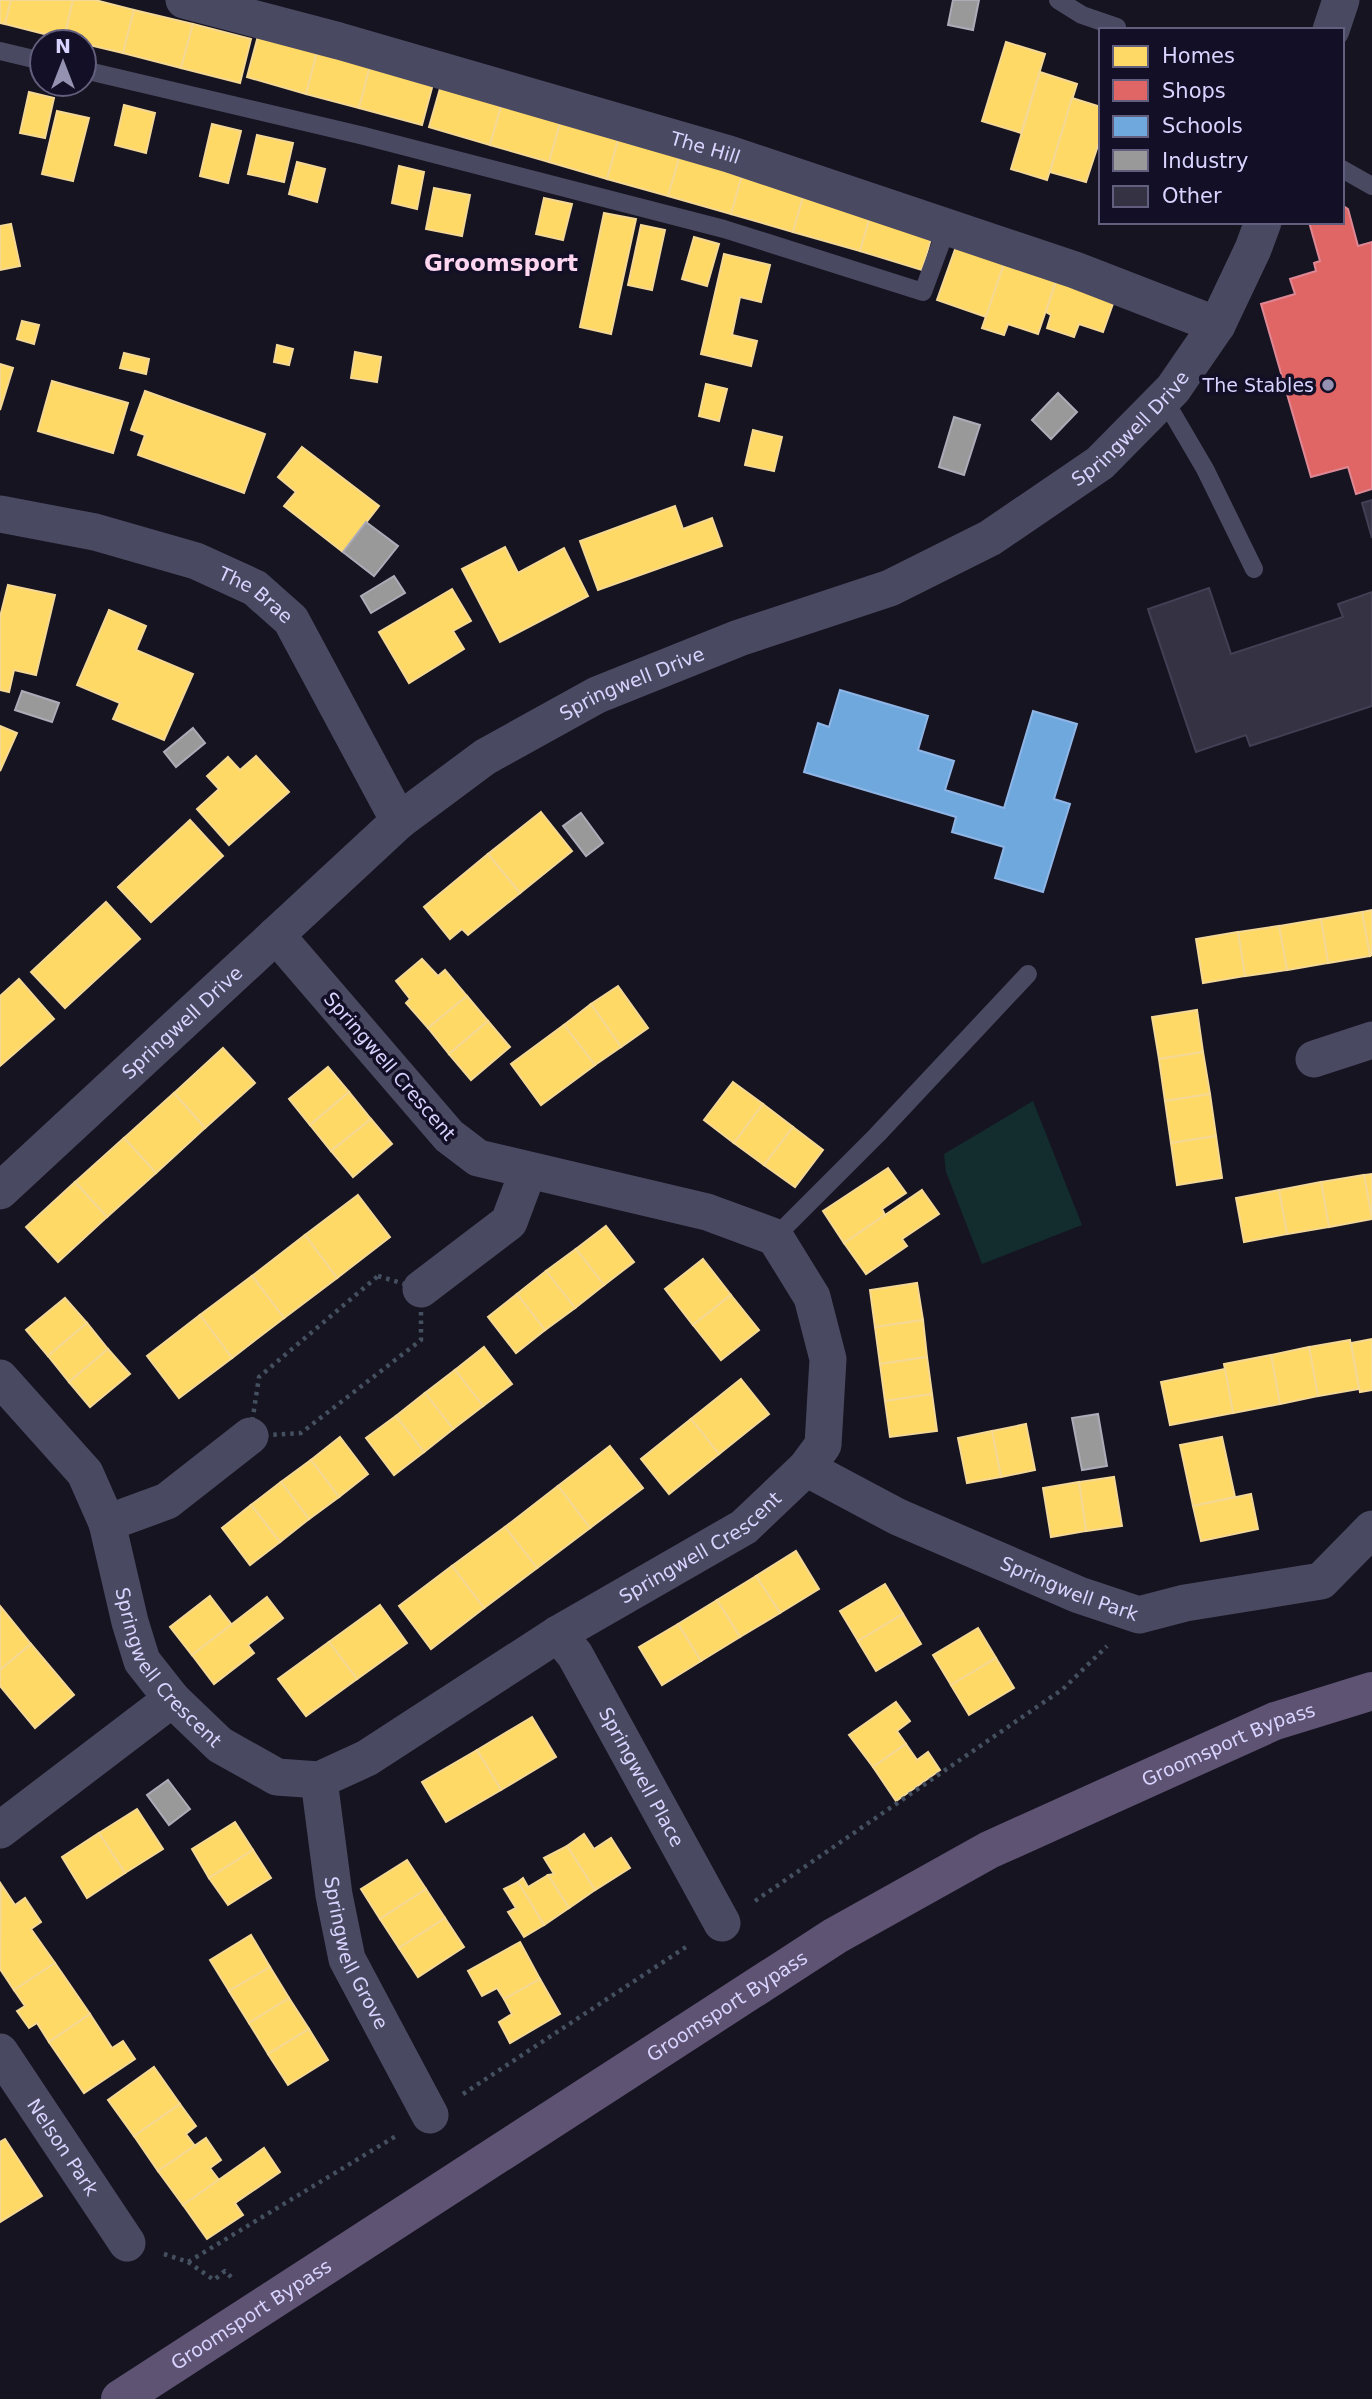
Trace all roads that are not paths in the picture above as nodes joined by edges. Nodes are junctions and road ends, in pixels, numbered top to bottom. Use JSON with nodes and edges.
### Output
{"nodes":[{"id":1,"x":184,"y":0,"type":"edge"},
{"id":2,"x":1058,"y":0,"type":"edge"},
{"id":3,"x":1341,"y":0,"type":"edge"},
{"id":4,"x":1116,"y":27,"type":"dead end"},
{"id":5,"x":1332,"y":28,"type":"edge"},
{"id":6,"x":0,"y":51,"type":"edge"},
{"id":7,"x":28,"y":58,"type":"edge"},
{"id":8,"x":98,"y":73,"type":"edge"},
{"id":9,"x":1344,"y":170,"type":"edge"},
{"id":10,"x":1372,"y":186,"type":"edge"},
{"id":11,"x":1262,"y":224,"type":"edge"},
{"id":12,"x":947,"y":227,"type":"junction"},
{"id":13,"x":1217,"y":324,"type":"junction"},
{"id":14,"x":1164,"y":399,"type":"junction"},
{"id":15,"x":0,"y":514,"type":"edge"},
{"id":16,"x":1254,"y":569,"type":"dead end"},
{"id":17,"x":399,"y":821,"type":"junction"},
{"id":18,"x":276,"y":935,"type":"junction"},
{"id":19,"x":1028,"y":974,"type":"dead end"},
{"id":20,"x":1372,"y":1040,"type":"edge"},
{"id":21,"x":1314,"y":1059,"type":"dead end"},
{"id":22,"x":528,"y":1171,"type":"junction"},
{"id":23,"x":0,"y":1191,"type":"edge"},
{"id":24,"x":775,"y":1237,"type":"junction"},
{"id":25,"x":421,"y":1289,"type":"road end"},
{"id":26,"x":0,"y":1378,"type":"edge"},
{"id":27,"x":250,"y":1436,"type":"road end"},
{"id":28,"x":806,"y":1468,"type":"junction"},
{"id":29,"x":107,"y":1523,"type":"junction"},
{"id":30,"x":1372,"y":1529,"type":"edge"},
{"id":31,"x":558,"y":1634,"type":"junction"},
{"id":32,"x":1372,"y":1691,"type":"edge"},
{"id":33,"x":172,"y":1699,"type":"junction"},
{"id":34,"x":319,"y":1780,"type":"junction"},
{"id":35,"x":0,"y":1830,"type":"edge"},
{"id":36,"x":722,"y":1923,"type":"road end"},
{"id":37,"x":0,"y":2052,"type":"edge"},
{"id":38,"x":430,"y":2115,"type":"road end"},
{"id":39,"x":127,"y":2243,"type":"road end"},
{"id":40,"x":120,"y":2399,"type":"edge"}],
"edges":[{"from":1,"to":12,"type":"street","name":"The Hill"},
{"from":2,"to":4,"type":"lane"},
{"from":3,"to":5,"type":"street"},
{"from":6,"to":7,"type":"lane"},
{"from":8,"to":12,"type":"lane"},
{"from":9,"to":10,"type":"lane"},
{"from":11,"to":13,"type":"street","name":"Springwell Drive"},
{"from":12,"to":13,"type":"street","name":"The Hill"},
{"from":13,"to":14,"type":"street","name":"Springwell Drive"},
{"from":14,"to":16,"type":"lane"},
{"from":14,"to":17,"type":"street","name":"Springwell Drive"},
{"from":15,"to":17,"type":"street","name":"The Brae"},
{"from":17,"to":18,"type":"street","name":"Springwell Drive"},
{"from":18,"to":22,"type":"street","name":"Springwell Crescent"},
{"from":18,"to":23,"type":"street","name":"Springwell Drive"},
{"from":19,"to":24,"type":"lane"},
{"from":20,"to":21,"type":"street"},
{"from":22,"to":24,"type":"street","name":"Springwell Crescent"},
{"from":22,"to":25,"type":"street"},
{"from":24,"to":28,"type":"street","name":"Springwell Crescent"},
{"from":26,"to":29,"type":"street","name":"Springwell Crescent"},
{"from":27,"to":29,"type":"street"},
{"from":28,"to":30,"type":"street","name":"Springwell Park"},
{"from":28,"to":31,"type":"street","name":"Springwell Crescent"},
{"from":29,"to":33,"type":"street","name":"Springwell Crescent"},
{"from":31,"to":34,"type":"street","name":"Springwell Crescent"},
{"from":31,"to":36,"type":"street","name":"Springwell Place"},
{"from":32,"to":40,"type":"main road","name":"Groomsport Bypass"},
{"from":33,"to":34,"type":"street","name":"Springwell Crescent"},
{"from":33,"to":35,"type":"street"},
{"from":34,"to":38,"type":"street","name":"Springwell Grove"},
{"from":37,"to":39,"type":"street","name":"Nelson Park"}]}
